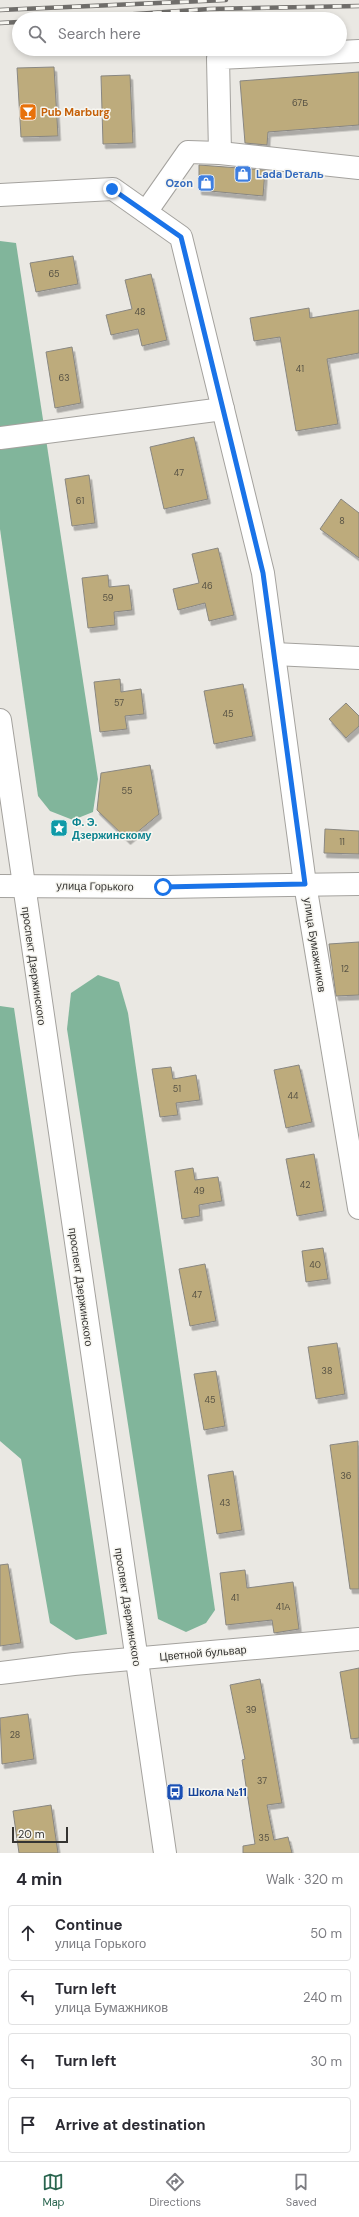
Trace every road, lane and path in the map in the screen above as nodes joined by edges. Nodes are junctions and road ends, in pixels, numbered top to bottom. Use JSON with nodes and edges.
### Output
{"nodes":[{"id":1,"x":359,"y":51,"type":"edge"},
{"id":2,"x":347,"y":52,"type":"edge"},
{"id":3,"x":258,"y":56,"type":"edge"},
{"id":4,"x":220,"y":153,"type":"junction"},
{"id":5,"x":359,"y":168,"type":"edge"},
{"id":6,"x":0,"y":195,"type":"edge"},
{"id":7,"x":146,"y":212,"type":"junction"},
{"id":8,"x":223,"y":409,"type":"junction"},
{"id":9,"x":0,"y":438,"type":"edge"},
{"id":10,"x":274,"y":654,"type":"junction"},
{"id":11,"x":359,"y":658,"type":"edge"},
{"id":12,"x":0,"y":720,"type":"edge"},
{"id":13,"x":305,"y":884,"type":"junction"},
{"id":14,"x":359,"y":884,"type":"edge"},
{"id":15,"x":23,"y":885,"type":"junction"},
{"id":16,"x":0,"y":886,"type":"edge"},
{"id":17,"x":359,"y":1208,"type":"edge"},
{"id":18,"x":359,"y":1639,"type":"edge"},
{"id":19,"x":136,"y":1659,"type":"junction"},
{"id":20,"x":0,"y":1673,"type":"edge"},
{"id":21,"x":165,"y":1853,"type":"edge"}],
"edges":[{"from":1,"to":2,"type":"street"},
{"from":3,"to":4,"type":"street"},
{"from":4,"to":5,"type":"street"},
{"from":4,"to":7,"type":"street"},
{"from":6,"to":7,"type":"street"},
{"from":7,"to":8,"type":"street","name":"улица Бумажников"},
{"from":8,"to":9,"type":"street"},
{"from":8,"to":10,"type":"street","name":"улица Бумажников"},
{"from":10,"to":11,"type":"street"},
{"from":10,"to":13,"type":"street","name":"улица Бумажников"},
{"from":12,"to":15,"type":"street","name":"проспект Дзержинского"},
{"from":13,"to":14,"type":"street","name":"улица Горького"},
{"from":13,"to":15,"type":"street","name":"улица Горького"},
{"from":13,"to":17,"type":"street","name":"улица Бумажников"},
{"from":15,"to":16,"type":"street","name":"улица Горького"},
{"from":15,"to":19,"type":"street","name":"проспект Дзержинского"},
{"from":18,"to":19,"type":"street","name":"Цветной бульвар"},
{"from":19,"to":20,"type":"street","name":"Цветной бульвар"},
{"from":19,"to":21,"type":"street","name":"проспект Дзержинского"}]}
